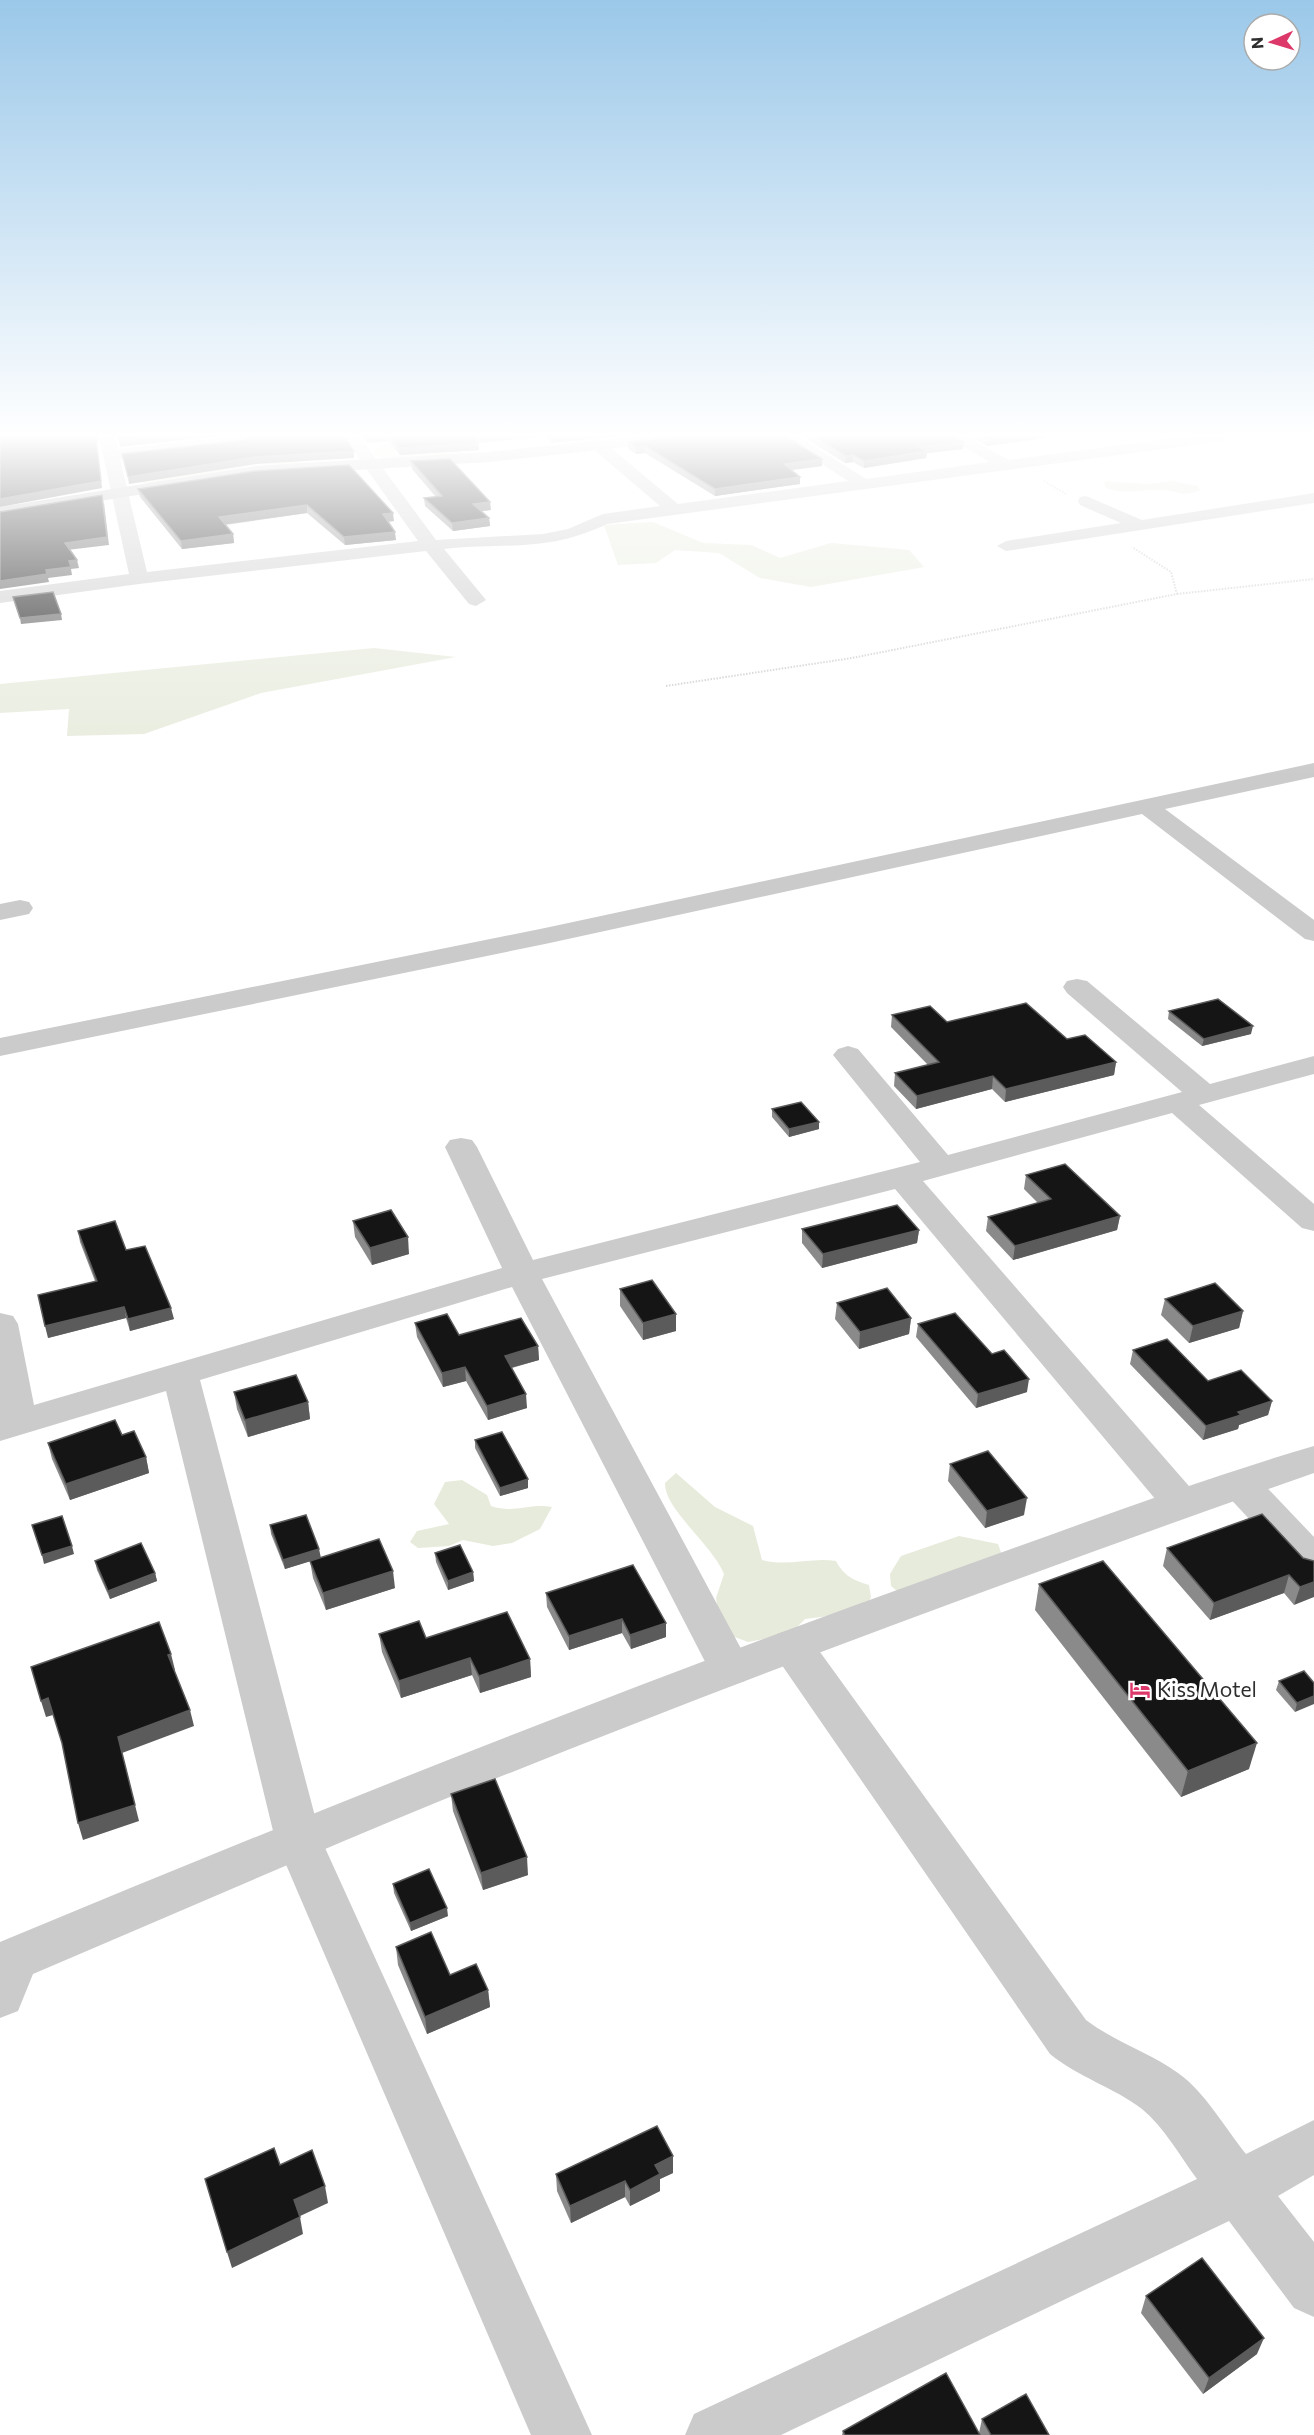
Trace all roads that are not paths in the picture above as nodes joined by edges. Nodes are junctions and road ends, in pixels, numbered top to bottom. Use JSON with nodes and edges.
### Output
{"nodes":[{"id":1,"x":134,"y":550,"type":"edge"},
{"id":2,"x":406,"y":550,"type":"edge"},
{"id":3,"x":433,"y":550,"type":"edge"},
{"id":4,"x":140,"y":578,"type":"junction"},
{"id":5,"x":0,"y":597,"type":"edge"},
{"id":6,"x":476,"y":600,"type":"dead end"},
{"id":7,"x":1314,"y":770,"type":"edge"},
{"id":8,"x":1146,"y":806,"type":"junction"},
{"id":9,"x":1314,"y":933,"type":"edge"},
{"id":10,"x":1077,"y":987,"type":"dead end"},
{"id":11,"x":0,"y":1047,"type":"edge"},
{"id":12,"x":848,"y":1055,"type":"dead end"},
{"id":13,"x":1314,"y":1065,"type":"edge"},
{"id":14,"x":1189,"y":1097,"type":"junction"},
{"id":15,"x":461,"y":1148,"type":"dead end"},
{"id":16,"x":940,"y":1166,"type":"junction"},
{"id":17,"x":902,"y":1177,"type":"junction"},
{"id":18,"x":1314,"y":1221,"type":"edge"},
{"id":19,"x":522,"y":1273,"type":"junction"},
{"id":20,"x":0,"y":1324,"type":"edge"},
{"id":21,"x":180,"y":1375,"type":"junction"},
{"id":22,"x":10,"y":1425,"type":"edge"},
{"id":23,"x":1314,"y":1459,"type":"edge"},
{"id":24,"x":1240,"y":1484,"type":"junction"},
{"id":25,"x":1181,"y":1503,"type":"junction"},
{"id":26,"x":1314,"y":1563,"type":"edge"},
{"id":27,"x":792,"y":1646,"type":"junction"},
{"id":28,"x":730,"y":1669,"type":"junction"},
{"id":29,"x":298,"y":1839,"type":"junction"},
{"id":30,"x":5,"y":1973,"type":"edge"},
{"id":31,"x":1314,"y":2146,"type":"edge"},
{"id":32,"x":1236,"y":2189,"type":"junction"},
{"id":33,"x":1314,"y":2288,"type":"edge"},
{"id":34,"x":562,"y":2435,"type":"edge"},
{"id":35,"x":715,"y":2435,"type":"edge"}],
"edges":[{"from":1,"to":4,"type":"street"},
{"from":2,"to":4,"type":"street"},
{"from":3,"to":6,"type":"street"},
{"from":4,"to":5,"type":"street"},
{"from":7,"to":8,"type":"street"},
{"from":8,"to":9,"type":"street"},
{"from":8,"to":11,"type":"street"},
{"from":10,"to":14,"type":"street"},
{"from":12,"to":16,"type":"street"},
{"from":13,"to":14,"type":"street"},
{"from":14,"to":16,"type":"street"},
{"from":14,"to":18,"type":"street"},
{"from":15,"to":19,"type":"street"},
{"from":16,"to":17,"type":"street"},
{"from":17,"to":19,"type":"street"},
{"from":17,"to":25,"type":"street"},
{"from":19,"to":21,"type":"street"},
{"from":19,"to":28,"type":"street"},
{"from":20,"to":22,"type":"street"},
{"from":21,"to":22,"type":"street"},
{"from":21,"to":29,"type":"street"},
{"from":23,"to":24,"type":"street"},
{"from":24,"to":25,"type":"street"},
{"from":24,"to":26,"type":"street"},
{"from":25,"to":27,"type":"street"},
{"from":27,"to":28,"type":"street"},
{"from":27,"to":32,"type":"street"},
{"from":28,"to":29,"type":"street"},
{"from":29,"to":30,"type":"street"},
{"from":29,"to":34,"type":"street"},
{"from":31,"to":32,"type":"street"},
{"from":32,"to":33,"type":"street"},
{"from":32,"to":35,"type":"street"}]}
